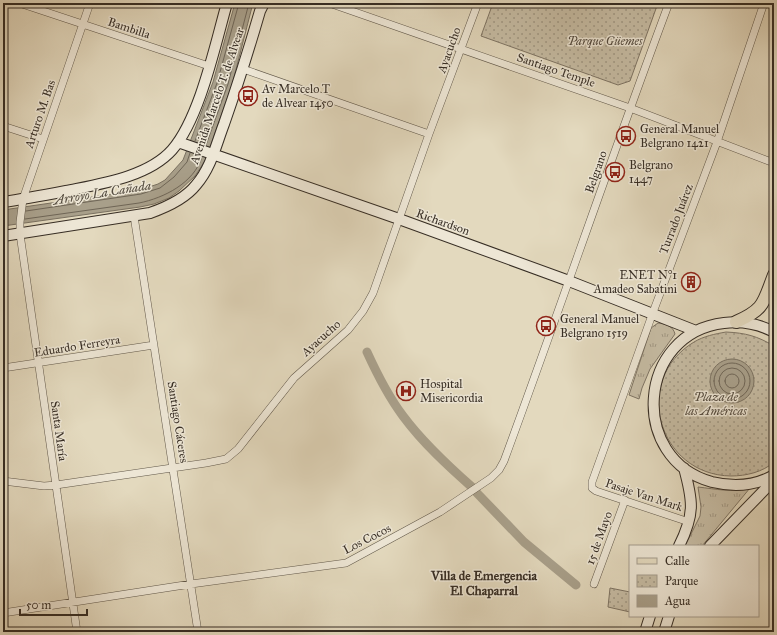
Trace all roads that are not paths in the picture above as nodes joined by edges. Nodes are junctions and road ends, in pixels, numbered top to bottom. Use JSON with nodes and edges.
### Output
{"nodes":[{"id":1,"x":19,"y":3,"type":"edge"},
{"id":2,"x":90,"y":3,"type":"edge"},
{"id":3,"x":227,"y":3,"type":"edge"},
{"id":4,"x":264,"y":3,"type":"edge"},
{"id":5,"x":328,"y":3,"type":"edge"},
{"id":6,"x":478,"y":3,"type":"edge"},
{"id":7,"x":669,"y":3,"type":"edge"},
{"id":8,"x":764,"y":3,"type":"edge"},
{"id":9,"x":83,"y":24,"type":"junction"},
{"id":10,"x":461,"y":49,"type":"junction"},
{"id":11,"x":209,"y":66,"type":"junction"},
{"id":12,"x":243,"y":69,"type":"junction"},
{"id":13,"x":630,"y":108,"type":"junction"},
{"id":14,"x":3,"y":126,"type":"edge"},
{"id":15,"x":429,"y":134,"type":"junction"},
{"id":16,"x":43,"y":140,"type":"junction"},
{"id":17,"x":717,"y":142,"type":"junction"},
{"id":18,"x":183,"y":144,"type":"junction"},
{"id":19,"x":210,"y":153,"type":"junction"},
{"id":20,"x":774,"y":163,"type":"edge"},
{"id":21,"x":4,"y":201,"type":"edge"},
{"id":22,"x":23,"y":201,"type":"junction"},
{"id":23,"x":134,"y":216,"type":"junction"},
{"id":24,"x":399,"y":219,"type":"junction"},
{"id":25,"x":20,"y":234,"type":"junction"},
{"id":26,"x":3,"y":236,"type":"edge"},
{"id":27,"x":774,"y":275,"type":"edge"},
{"id":28,"x":569,"y":281,"type":"junction"},
{"id":29,"x":652,"y":315,"type":"junction"},
{"id":30,"x":736,"y":322,"type":"junction"},
{"id":31,"x":696,"y":331,"type":"junction"},
{"id":32,"x":774,"y":332,"type":"edge"},
{"id":33,"x":154,"y":345,"type":"junction"},
{"id":34,"x":38,"y":363,"type":"junction"},
{"id":35,"x":3,"y":368,"type":"edge"},
{"id":36,"x":173,"y":468,"type":"junction"},
{"id":37,"x":684,"y":468,"type":"junction"},
{"id":38,"x":774,"y":475,"type":"edge"},
{"id":39,"x":774,"y":480,"type":"edge"},
{"id":40,"x":3,"y":481,"type":"edge"},
{"id":41,"x":56,"y":485,"type":"junction"},
{"id":42,"x":592,"y":488,"type":"joint"},
{"id":43,"x":625,"y":500,"type":"junction"},
{"id":44,"x":689,"y":522,"type":"junction"},
{"id":45,"x":679,"y":545,"type":"edge"},
{"id":46,"x":711,"y":545,"type":"edge"},
{"id":47,"x":191,"y":584,"type":"junction"},
{"id":48,"x":594,"y":584,"type":"dead end"},
{"id":49,"x":73,"y":602,"type":"junction"},
{"id":50,"x":3,"y":613,"type":"edge"},
{"id":51,"x":650,"y":617,"type":"edge"},
{"id":52,"x":668,"y":617,"type":"edge"},
{"id":53,"x":77,"y":632,"type":"edge"},
{"id":54,"x":198,"y":632,"type":"edge"},
{"id":55,"x":645,"y":632,"type":"edge"},
{"id":56,"x":664,"y":632,"type":"edge"}],
"edges":[{"from":1,"to":9,"type":"street","name":"Bambilla"},
{"from":2,"to":9,"type":"street","name":"Arturo M. Bas"},
{"from":3,"to":11,"type":"main road","name":"Avenida Marcelo T. de Alvear"},
{"from":4,"to":12,"type":"main road","name":"Avenida Marcelo T. de Alvear"},
{"from":5,"to":10,"type":"street","name":"Santiago Temple"},
{"from":6,"to":10,"type":"street","name":"Ayacucho"},
{"from":7,"to":13,"type":"street","name":"Belgrano"},
{"from":8,"to":17,"type":"street","name":"Turrado Juárez"},
{"from":9,"to":11,"type":"street","name":"Bambilla"},
{"from":9,"to":16,"type":"street","name":"Arturo M. Bas"},
{"from":10,"to":13,"type":"street","name":"Santiago Temple"},
{"from":10,"to":15,"type":"street","name":"Ayacucho"},
{"from":11,"to":18,"type":"main road","name":"Avenida Marcelo T. de Alvear"},
{"from":12,"to":15,"type":"street"},
{"from":12,"to":19,"type":"main road","name":"Avenida Marcelo T. de Alvear"},
{"from":13,"to":17,"type":"street","name":"Santiago Temple"},
{"from":13,"to":28,"type":"street","name":"Belgrano"},
{"from":14,"to":16,"type":"street"},
{"from":15,"to":24,"type":"street","name":"Ayacucho"},
{"from":16,"to":22,"type":"street","name":"Arturo M. Bas"},
{"from":17,"to":20,"type":"street","name":"Santiago Temple"},
{"from":17,"to":29,"type":"street","name":"Turrado Juárez"},
{"from":18,"to":19,"type":"main road","name":"Richardson"},
{"from":18,"to":22,"type":"main road","name":"Avenida Marcelo T. de Alvear"},
{"from":19,"to":23,"type":"main road","name":"Avenida Marcelo T. de Alvear"},
{"from":19,"to":24,"type":"main road","name":"Richardson"},
{"from":21,"to":22,"type":"main road","name":"Avenida Marcelo T. de Alvear"},
{"from":22,"to":25,"type":"street","name":"Arturo M. Bas"},
{"from":23,"to":25,"type":"main road","name":"Avenida Marcelo T. de Alvear"},
{"from":23,"to":33,"type":"street","name":"Santiago Cáceres"},
{"from":24,"to":28,"type":"main road","name":"Richardson"},
{"from":24,"to":36,"type":"street","name":"Ayacucho"},
{"from":25,"to":26,"type":"main road","name":"Avenida Marcelo T. de Alvear"},
{"from":25,"to":34,"type":"street","name":"Santa María"},
{"from":27,"to":30,"type":"main road"},
{"from":28,"to":29,"type":"main road","name":"Richardson"},
{"from":28,"to":47,"type":"street","name":"Los Cocos"},
{"from":29,"to":31,"type":"main road","name":"Richardson"},
{"from":29,"to":42,"type":"street","name":"Turrado Juárez"},
{"from":30,"to":31,"type":"main road"},
{"from":30,"to":32,"type":"main road"},
{"from":31,"to":37,"type":"main road"},
{"from":33,"to":34,"type":"street","name":"Eduardo Ferreyra"},
{"from":33,"to":36,"type":"street","name":"Santiago Cáceres"},
{"from":34,"to":35,"type":"street","name":"Eduardo Ferreyra"},
{"from":34,"to":41,"type":"street","name":"Santa María"},
{"from":36,"to":41,"type":"street","name":"Ayacucho"},
{"from":36,"to":47,"type":"street","name":"Santiago Cáceres"},
{"from":37,"to":38,"type":"main road"},
{"from":37,"to":44,"type":"main road"},
{"from":39,"to":46,"type":"main road"},
{"from":40,"to":41,"type":"street","name":"Ayacucho"},
{"from":41,"to":49,"type":"street","name":"Santa María"},
{"from":42,"to":43,"type":"street","name":"Pasaje Van Mark"},
{"from":43,"to":44,"type":"street","name":"Pasaje Van Mark"},
{"from":43,"to":48,"type":"street","name":"15 de Mayo"},
{"from":44,"to":45,"type":"main road"},
{"from":47,"to":49,"type":"street","name":"Los Cocos"},
{"from":47,"to":54,"type":"street","name":"Santiago Cáceres"},
{"from":49,"to":50,"type":"street","name":"Los Cocos"},
{"from":49,"to":53,"type":"street","name":"Santa María"},
{"from":51,"to":55,"type":"main road"},
{"from":52,"to":56,"type":"main road"}]}
